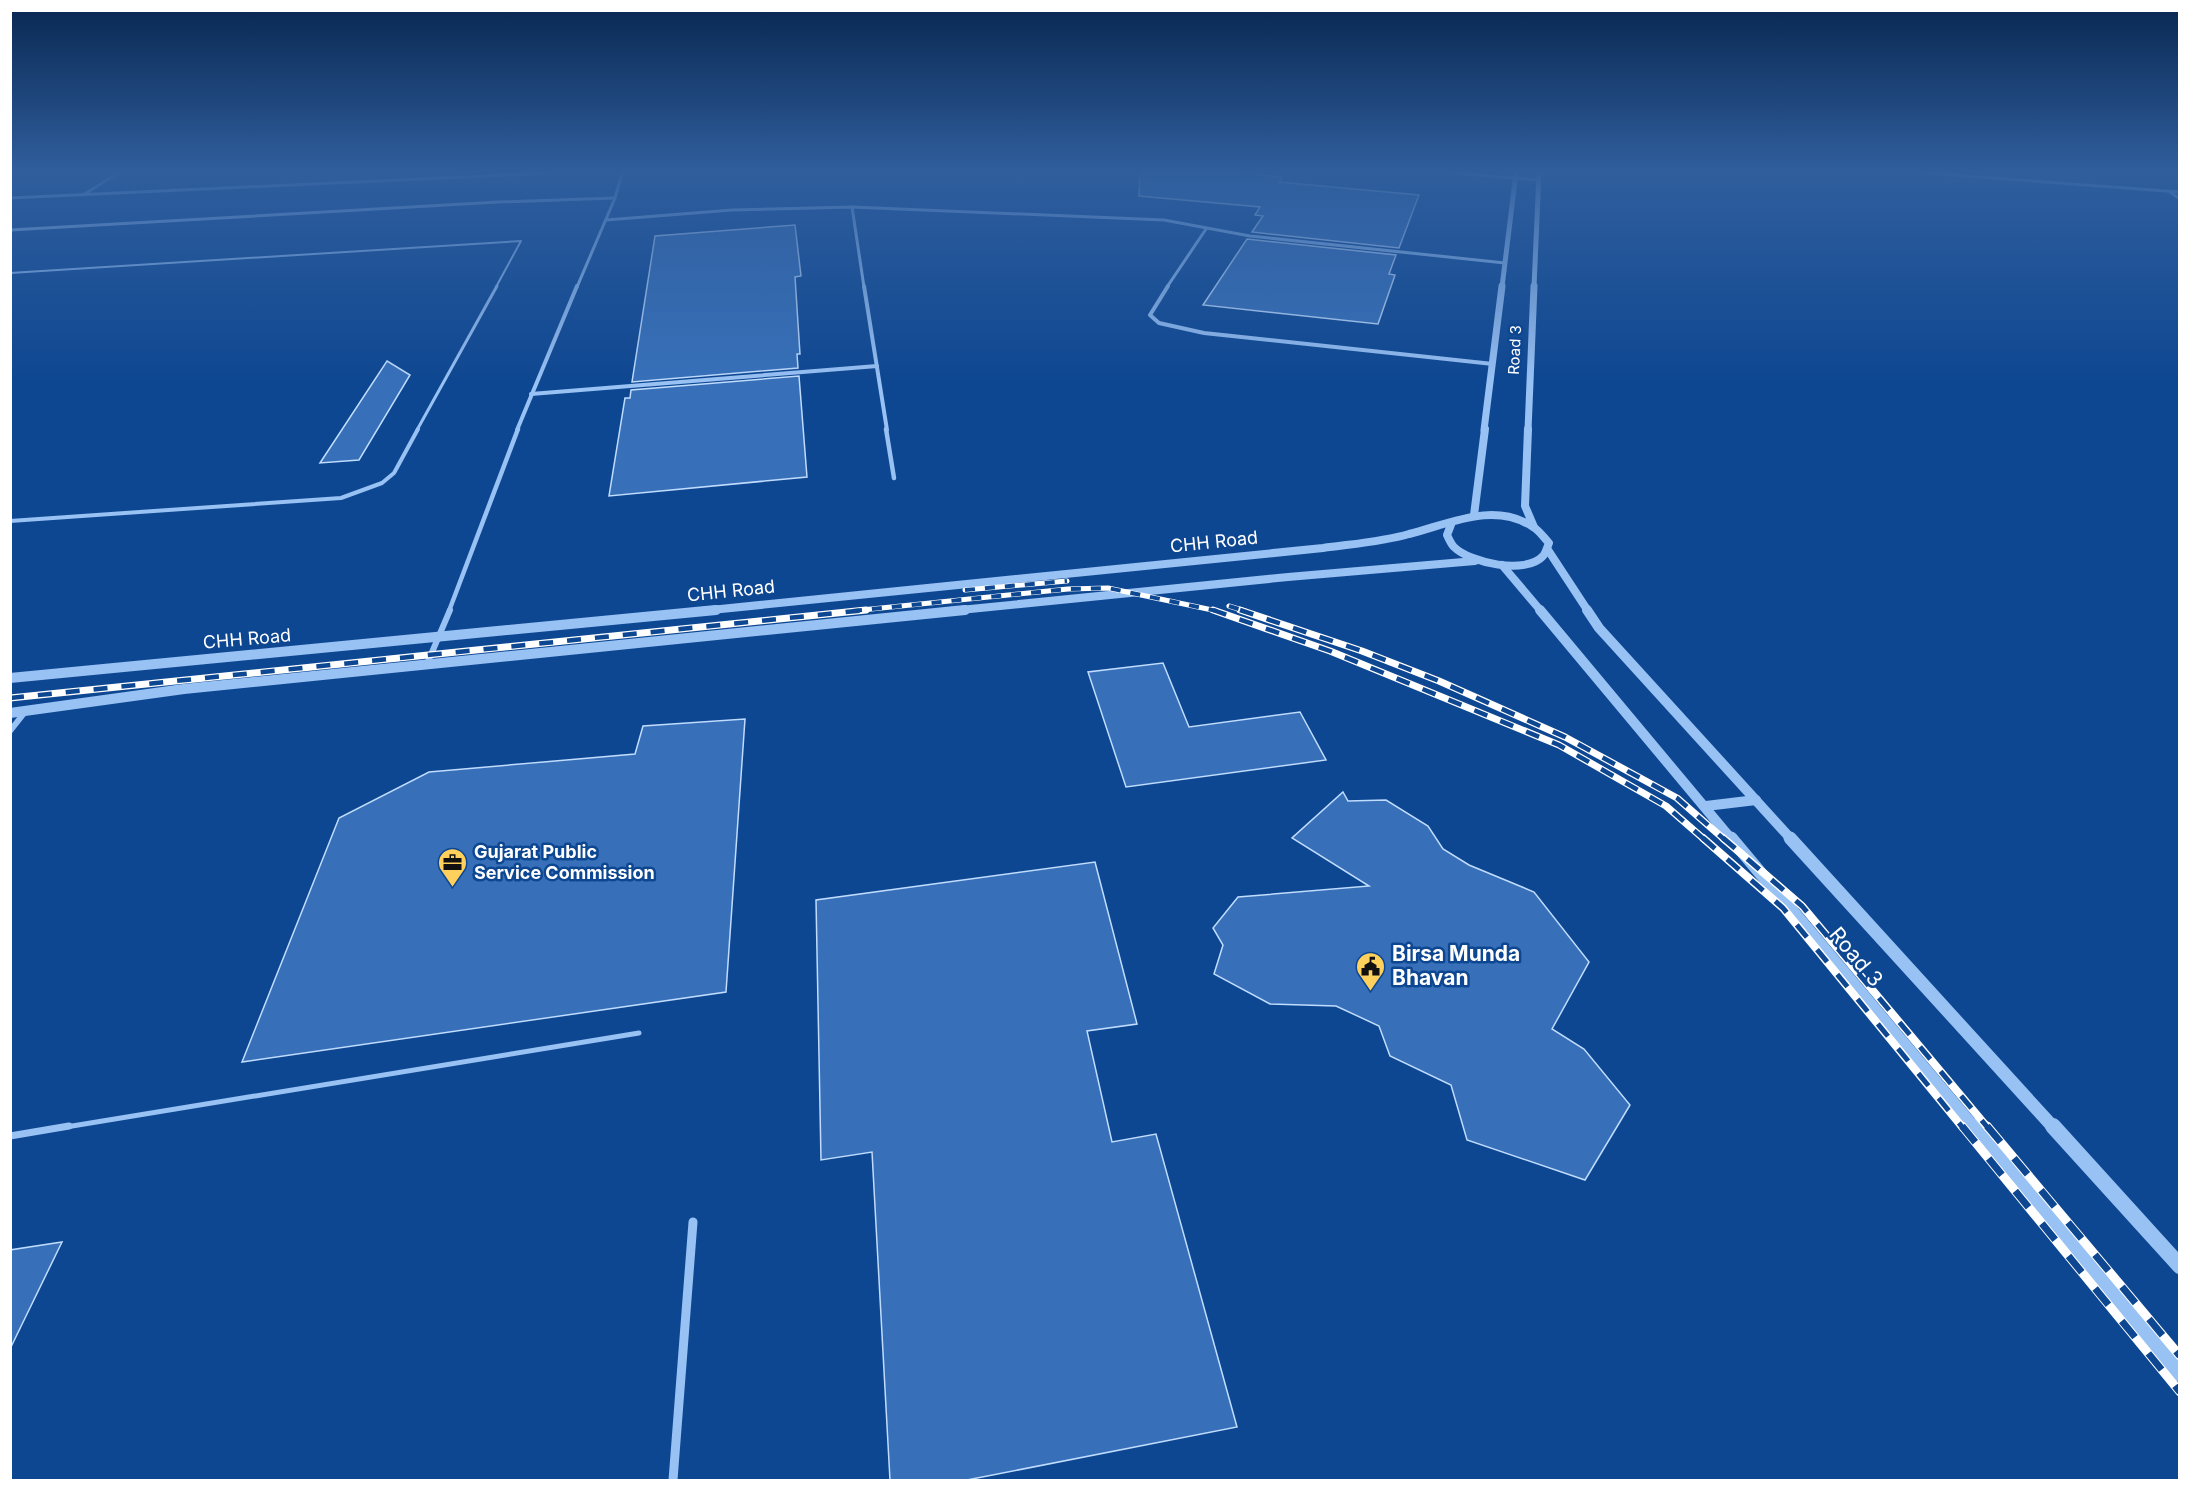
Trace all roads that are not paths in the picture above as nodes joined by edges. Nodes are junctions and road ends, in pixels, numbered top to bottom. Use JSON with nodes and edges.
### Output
{"nodes":[{"id":1,"x":510,"y":243,"type":"edge"},
{"id":2,"x":520,"y":243,"type":"edge"},
{"id":3,"x":596,"y":243,"type":"edge"},
{"id":4,"x":858,"y":243,"type":"edge"},
{"id":5,"x":1197,"y":243,"type":"edge"},
{"id":6,"x":1315,"y":243,"type":"edge"},
{"id":7,"x":1507,"y":243,"type":"edge"},
{"id":8,"x":1536,"y":243,"type":"edge"},
{"id":9,"x":1505,"y":262,"type":"junction"},
{"id":10,"x":10,"y":273,"type":"edge"},
{"id":11,"x":1493,"y":364,"type":"junction"},
{"id":12,"x":877,"y":366,"type":"junction"},
{"id":13,"x":531,"y":394,"type":"junction"},
{"id":14,"x":894,"y":478,"type":"dead end"},
{"id":15,"x":1474,"y":514,"type":"junction"},
{"id":16,"x":10,"y":521,"type":"edge"},
{"id":17,"x":1452,"y":522,"type":"junction"},
{"id":18,"x":1534,"y":527,"type":"junction"},
{"id":19,"x":1548,"y":550,"type":"junction"},
{"id":20,"x":1479,"y":561,"type":"junction"},
{"id":21,"x":1502,"y":565,"type":"junction"},
{"id":22,"x":439,"y":638,"type":"junction"},
{"id":23,"x":427,"y":664,"type":"junction"},
{"id":24,"x":10,"y":678,"type":"edge"},
{"id":25,"x":27,"y":711,"type":"junction"},
{"id":26,"x":10,"y":712,"type":"edge"},
{"id":27,"x":10,"y":731,"type":"edge"},
{"id":28,"x":1756,"y":800,"type":"junction"},
{"id":29,"x":1706,"y":806,"type":"junction"},
{"id":30,"x":639,"y":1033,"type":"dead end"},
{"id":31,"x":10,"y":1136,"type":"edge"},
{"id":32,"x":693,"y":1222,"type":"dead end"},
{"id":33,"x":2180,"y":1266,"type":"edge"},
{"id":34,"x":2180,"y":1374,"type":"edge"},
{"id":35,"x":673,"y":1480,"type":"edge"}],
"edges":[{"from":1,"to":10,"type":"lane"},
{"from":2,"to":16,"type":"lane"},
{"from":3,"to":13,"type":"street"},
{"from":4,"to":12,"type":"street"},
{"from":5,"to":11,"type":"street"},
{"from":6,"to":9,"type":"street"},
{"from":7,"to":9,"type":"street","name":"Road 3"},
{"from":8,"to":18,"type":"street","name":"Road 3"},
{"from":9,"to":11,"type":"street","name":"Road 3"},
{"from":11,"to":15,"type":"street","name":"Road 3"},
{"from":12,"to":13,"type":"street"},
{"from":12,"to":14,"type":"street"},
{"from":13,"to":22,"type":"street"},
{"from":15,"to":17,"type":"street","name":"CHH Road"},
{"from":15,"to":18,"type":"street"},
{"from":17,"to":20,"type":"street"},
{"from":17,"to":22,"type":"street","name":"CHH Road"},
{"from":18,"to":19,"type":"street","name":"Road 3"},
{"from":19,"to":21,"type":"street"},
{"from":19,"to":28,"type":"street","name":"Road 3"},
{"from":20,"to":21,"type":"street"},
{"from":20,"to":23,"type":"street"},
{"from":21,"to":29,"type":"street","name":"Road 3"},
{"from":22,"to":23,"type":"street"},
{"from":22,"to":24,"type":"street","name":"CHH Road"},
{"from":23,"to":25,"type":"street"},
{"from":25,"to":26,"type":"street"},
{"from":25,"to":27,"type":"street"},
{"from":28,"to":29,"type":"street"},
{"from":28,"to":33,"type":"street","name":"Road 3"},
{"from":29,"to":34,"type":"street","name":"Road 3"},
{"from":30,"to":31,"type":"lane"},
{"from":32,"to":35,"type":"street"}]}
